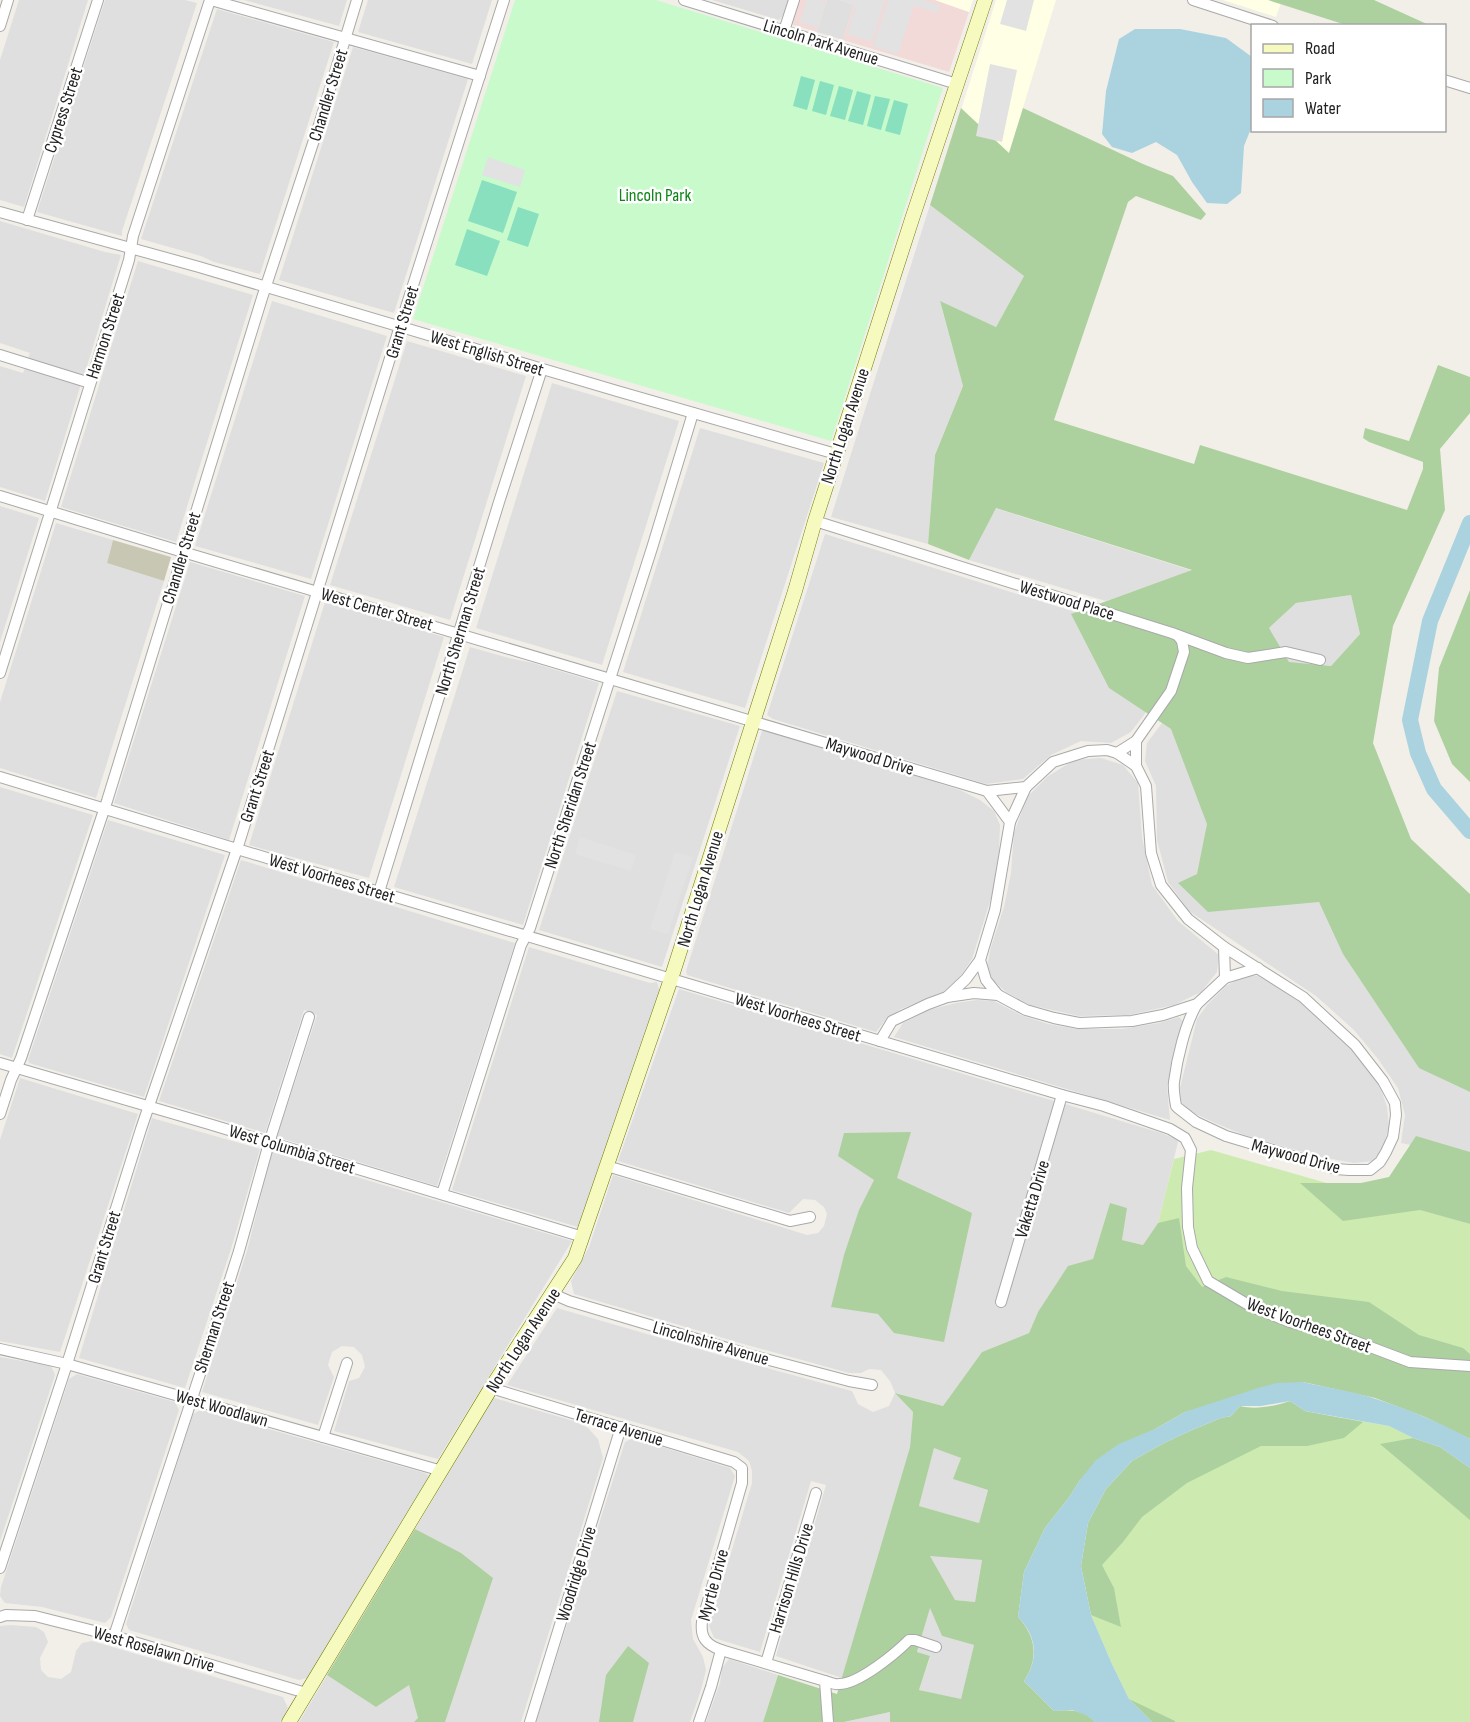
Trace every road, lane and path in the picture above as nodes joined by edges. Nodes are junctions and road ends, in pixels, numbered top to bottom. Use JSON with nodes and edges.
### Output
{"nodes":[{"id":1,"x":8,"y":0,"type":"edge"},
{"id":2,"x":98,"y":0,"type":"edge"},
{"id":3,"x":211,"y":0,"type":"edge"},
{"id":4,"x":357,"y":0,"type":"edge"},
{"id":5,"x":504,"y":0,"type":"edge"},
{"id":6,"x":684,"y":0,"type":"edge"},
{"id":7,"x":794,"y":0,"type":"edge"},
{"id":8,"x":985,"y":0,"type":"edge"},
{"id":9,"x":1193,"y":0,"type":"edge"},
{"id":10,"x":1267,"y":24,"type":"edge"},
{"id":11,"x":0,"y":26,"type":"edge"},
{"id":12,"x":784,"y":31,"type":"junction"},
{"id":13,"x":346,"y":37,"type":"junction"},
{"id":14,"x":480,"y":76,"type":"junction"},
{"id":15,"x":1446,"y":81,"type":"edge"},
{"id":16,"x":957,"y":84,"type":"junction"},
{"id":17,"x":1470,"y":88,"type":"edge"},
{"id":18,"x":0,"y":212,"type":"edge"},
{"id":19,"x":27,"y":220,"type":"junction"},
{"id":20,"x":131,"y":248,"type":"junction"},
{"id":21,"x":266,"y":287,"type":"junction"},
{"id":22,"x":400,"y":326,"type":"junction"},
{"id":23,"x":0,"y":355,"type":"edge"},
{"id":24,"x":542,"y":369,"type":"junction"},
{"id":25,"x":90,"y":382,"type":"junction"},
{"id":26,"x":693,"y":413,"type":"junction"},
{"id":27,"x":836,"y":454,"type":"junction"},
{"id":28,"x":0,"y":496,"type":"edge"},
{"id":29,"x":50,"y":512,"type":"junction"},
{"id":30,"x":815,"y":521,"type":"junction"},
{"id":31,"x":183,"y":552,"type":"junction"},
{"id":32,"x":318,"y":592,"type":"junction"},
{"id":33,"x":459,"y":633,"type":"junction"},
{"id":34,"x":1178,"y":636,"type":"junction"},
{"id":35,"x":1320,"y":660,"type":"dead end"},
{"id":36,"x":0,"y":673,"type":"edge"},
{"id":37,"x":610,"y":678,"type":"junction"},
{"id":38,"x":754,"y":721,"type":"junction"},
{"id":39,"x":1136,"y":741,"type":"junction"},
{"id":40,"x":1117,"y":753,"type":"junction"},
{"id":41,"x":1136,"y":766,"type":"junction"},
{"id":42,"x":0,"y":777,"type":"edge"},
{"id":43,"x":1026,"y":787,"type":"junction"},
{"id":44,"x":987,"y":791,"type":"junction"},
{"id":45,"x":104,"y":808,"type":"junction"},
{"id":46,"x":1010,"y":822,"type":"junction"},
{"id":47,"x":237,"y":849,"type":"junction"},
{"id":48,"x":379,"y":892,"type":"junction"},
{"id":49,"x":526,"y":936,"type":"junction"},
{"id":50,"x":1224,"y":947,"type":"junction"},
{"id":51,"x":980,"y":960,"type":"junction"},
{"id":52,"x":1258,"y":968,"type":"junction"},
{"id":53,"x":1226,"y":978,"type":"junction"},
{"id":54,"x":672,"y":979,"type":"junction"},
{"id":55,"x":998,"y":995,"type":"junction"},
{"id":56,"x":947,"y":997,"type":"junction"},
{"id":57,"x":1197,"y":1004,"type":"junction"},
{"id":58,"x":309,"y":1017,"type":"dead end"},
{"id":59,"x":880,"y":1041,"type":"junction"},
{"id":60,"x":0,"y":1063,"type":"edge"},
{"id":61,"x":17,"y":1068,"type":"junction"},
{"id":62,"x":1062,"y":1095,"type":"junction"},
{"id":63,"x":149,"y":1107,"type":"junction"},
{"id":64,"x":0,"y":1114,"type":"edge"},
{"id":65,"x":269,"y":1143,"type":"junction"},
{"id":66,"x":607,"y":1166,"type":"junction"},
{"id":67,"x":442,"y":1194,"type":"junction"},
{"id":68,"x":810,"y":1217,"type":"dead end"},
{"id":69,"x":583,"y":1238,"type":"junction"},
{"id":70,"x":553,"y":1294,"type":"junction"},
{"id":71,"x":1000,"y":1302,"type":"dead end"},
{"id":72,"x":0,"y":1349,"type":"edge"},
{"id":73,"x":347,"y":1363,"type":"dead end"},
{"id":74,"x":67,"y":1364,"type":"junction"},
{"id":75,"x":1470,"y":1366,"type":"edge"},
{"id":76,"x":872,"y":1385,"type":"dead end"},
{"id":77,"x":490,"y":1389,"type":"junction"},
{"id":78,"x":191,"y":1399,"type":"junction"},
{"id":79,"x":621,"y":1426,"type":"junction"},
{"id":80,"x":323,"y":1437,"type":"junction"},
{"id":81,"x":442,"y":1471,"type":"junction"},
{"id":82,"x":743,"y":1472,"type":"joint"},
{"id":83,"x":816,"y":1493,"type":"dead end"},
{"id":84,"x":0,"y":1568,"type":"edge"},
{"id":85,"x":0,"y":1617,"type":"edge"},
{"id":86,"x":114,"y":1636,"type":"junction"},
{"id":87,"x":936,"y":1647,"type":"dead end"},
{"id":88,"x":721,"y":1650,"type":"junction"},
{"id":89,"x":766,"y":1663,"type":"junction"},
{"id":90,"x":825,"y":1682,"type":"junction"},
{"id":91,"x":306,"y":1693,"type":"junction"},
{"id":92,"x":289,"y":1722,"type":"edge"},
{"id":93,"x":530,"y":1722,"type":"edge"},
{"id":94,"x":699,"y":1722,"type":"edge"},
{"id":95,"x":828,"y":1722,"type":"edge"}],
"edges":[{"from":1,"to":11,"type":"street"},
{"from":2,"to":19,"type":"street","name":"Cypress Street"},
{"from":3,"to":13,"type":"street"},
{"from":3,"to":20,"type":"street","name":"Harmon Street"},
{"from":4,"to":13,"type":"street","name":"Chandler Street"},
{"from":5,"to":14,"type":"street","name":"Grant Street"},
{"from":6,"to":12,"type":"street","name":"Lincoln Park Avenue"},
{"from":7,"to":12,"type":"street"},
{"from":8,"to":16,"type":"street","name":"North Logan Avenue"},
{"from":9,"to":10,"type":"street"},
{"from":12,"to":16,"type":"street","name":"Lincoln Park Avenue"},
{"from":13,"to":14,"type":"street"},
{"from":13,"to":21,"type":"street","name":"Chandler Street"},
{"from":14,"to":22,"type":"street","name":"Grant Street"},
{"from":15,"to":17,"type":"street"},
{"from":16,"to":27,"type":"street","name":"North Logan Avenue"},
{"from":18,"to":19,"type":"street","name":"West English Street"},
{"from":19,"to":20,"type":"street","name":"West English Street"},
{"from":20,"to":21,"type":"street","name":"West English Street"},
{"from":20,"to":25,"type":"street","name":"Harmon Street"},
{"from":21,"to":22,"type":"street","name":"West English Street"},
{"from":21,"to":31,"type":"street","name":"Chandler Street"},
{"from":22,"to":24,"type":"street","name":"West English Street"},
{"from":22,"to":32,"type":"street","name":"Grant Street"},
{"from":23,"to":25,"type":"street"},
{"from":24,"to":26,"type":"street","name":"West English Street"},
{"from":24,"to":33,"type":"street","name":"North Sherman Street"},
{"from":25,"to":29,"type":"street","name":"Harmon Street"},
{"from":26,"to":27,"type":"street","name":"West English Street"},
{"from":26,"to":37,"type":"street","name":"North Sheridan Street"},
{"from":27,"to":30,"type":"street","name":"North Logan Avenue"},
{"from":28,"to":29,"type":"street","name":"West Center Street"},
{"from":29,"to":31,"type":"street","name":"West Center Street"},
{"from":29,"to":36,"type":"street","name":"Harmon Street"},
{"from":30,"to":34,"type":"street","name":"Westwood Place"},
{"from":30,"to":38,"type":"street","name":"North Logan Avenue"},
{"from":31,"to":32,"type":"street","name":"West Center Street"},
{"from":31,"to":45,"type":"street","name":"Chandler Street"},
{"from":32,"to":33,"type":"street","name":"West Center Street"},
{"from":32,"to":47,"type":"street","name":"Grant Street"},
{"from":33,"to":37,"type":"street","name":"West Center Street"},
{"from":33,"to":48,"type":"street","name":"North Sherman Street"},
{"from":34,"to":35,"type":"street","name":"Westwood Place"},
{"from":34,"to":39,"type":"street"},
{"from":37,"to":38,"type":"street","name":"West Center Street"},
{"from":37,"to":49,"type":"street","name":"North Sheridan Street"},
{"from":38,"to":44,"type":"street","name":"Maywood Drive"},
{"from":38,"to":54,"type":"street","name":"North Logan Avenue"},
{"from":39,"to":40,"type":"street"},
{"from":39,"to":41,"type":"street"},
{"from":40,"to":41,"type":"street","name":"Maywood Drive"},
{"from":40,"to":43,"type":"street","name":"Maywood Drive"},
{"from":41,"to":50,"type":"street","name":"Maywood Drive"},
{"from":42,"to":45,"type":"street","name":"West Voorhees Street"},
{"from":43,"to":44,"type":"street","name":"Maywood Drive"},
{"from":43,"to":46,"type":"street","name":"Maywood Drive"},
{"from":44,"to":46,"type":"street"},
{"from":45,"to":47,"type":"street","name":"West Voorhees Street"},
{"from":45,"to":61,"type":"street","name":"Chandler Street"},
{"from":46,"to":51,"type":"street","name":"Maywood Drive"},
{"from":47,"to":48,"type":"street","name":"West Voorhees Street"},
{"from":47,"to":63,"type":"street","name":"Grant Street"},
{"from":48,"to":49,"type":"street","name":"West Voorhees Street"},
{"from":49,"to":54,"type":"street","name":"West Voorhees Street"},
{"from":49,"to":67,"type":"street","name":"North Sheridan Street"},
{"from":50,"to":52,"type":"street","name":"Maywood Drive"},
{"from":50,"to":53,"type":"street"},
{"from":51,"to":55,"type":"street"},
{"from":51,"to":56,"type":"street","name":"Maywood Drive"},
{"from":52,"to":53,"type":"street","name":"Maywood Drive"},
{"from":52,"to":57,"type":"street","name":"Maywood Drive"},
{"from":53,"to":57,"type":"street","name":"Maywood Drive"},
{"from":54,"to":59,"type":"street","name":"West Voorhees Street"},
{"from":54,"to":66,"type":"street","name":"North Logan Avenue"},
{"from":55,"to":56,"type":"street","name":"Maywood Drive"},
{"from":55,"to":57,"type":"street","name":"Maywood Drive"},
{"from":56,"to":59,"type":"street","name":"Maywood Drive"},
{"from":58,"to":65,"type":"street","name":"Sherman Street"},
{"from":59,"to":62,"type":"street","name":"West Voorhees Street"},
{"from":60,"to":61,"type":"street","name":"West Columbia Street"},
{"from":61,"to":63,"type":"street","name":"West Columbia Street"},
{"from":61,"to":64,"type":"street","name":"Chandler Street"},
{"from":62,"to":71,"type":"street","name":"Vaketta Drive"},
{"from":62,"to":75,"type":"street","name":"West Voorhees Street"},
{"from":63,"to":65,"type":"street","name":"West Columbia Street"},
{"from":63,"to":74,"type":"street","name":"Grant Street"},
{"from":65,"to":67,"type":"street","name":"West Columbia Street"},
{"from":65,"to":78,"type":"street","name":"Sherman Street"},
{"from":66,"to":68,"type":"street"},
{"from":66,"to":69,"type":"street","name":"North Logan Avenue"},
{"from":67,"to":69,"type":"street","name":"West Columbia Street"},
{"from":69,"to":70,"type":"street","name":"North Logan Avenue"},
{"from":70,"to":76,"type":"street","name":"Lincolnshire Avenue"},
{"from":70,"to":77,"type":"street","name":"North Logan Avenue"},
{"from":72,"to":74,"type":"street","name":"West Woodlawn"},
{"from":73,"to":80,"type":"street"},
{"from":74,"to":78,"type":"street","name":"West Woodlawn"},
{"from":74,"to":84,"type":"street","name":"Grant Street"},
{"from":77,"to":79,"type":"street","name":"Terrace Avenue"},
{"from":77,"to":81,"type":"street","name":"North Logan Avenue"},
{"from":78,"to":80,"type":"street","name":"West Woodlawn"},
{"from":78,"to":86,"type":"street","name":"Sherman Street"},
{"from":79,"to":82,"type":"street","name":"Terrace Avenue"},
{"from":79,"to":93,"type":"street","name":"Woodridge Drive"},
{"from":80,"to":81,"type":"street","name":"West Woodlawn"},
{"from":81,"to":91,"type":"street","name":"North Logan Avenue"},
{"from":82,"to":88,"type":"street","name":"Myrtle Drive"},
{"from":83,"to":89,"type":"street","name":"Harrison Hills Drive"},
{"from":85,"to":86,"type":"street","name":"West Roselawn Drive"},
{"from":86,"to":91,"type":"street","name":"West Roselawn Drive"},
{"from":87,"to":90,"type":"street"},
{"from":88,"to":89,"type":"street"},
{"from":88,"to":94,"type":"street"},
{"from":89,"to":90,"type":"street"},
{"from":90,"to":95,"type":"street"},
{"from":91,"to":92,"type":"street","name":"North Logan Avenue"}]}
